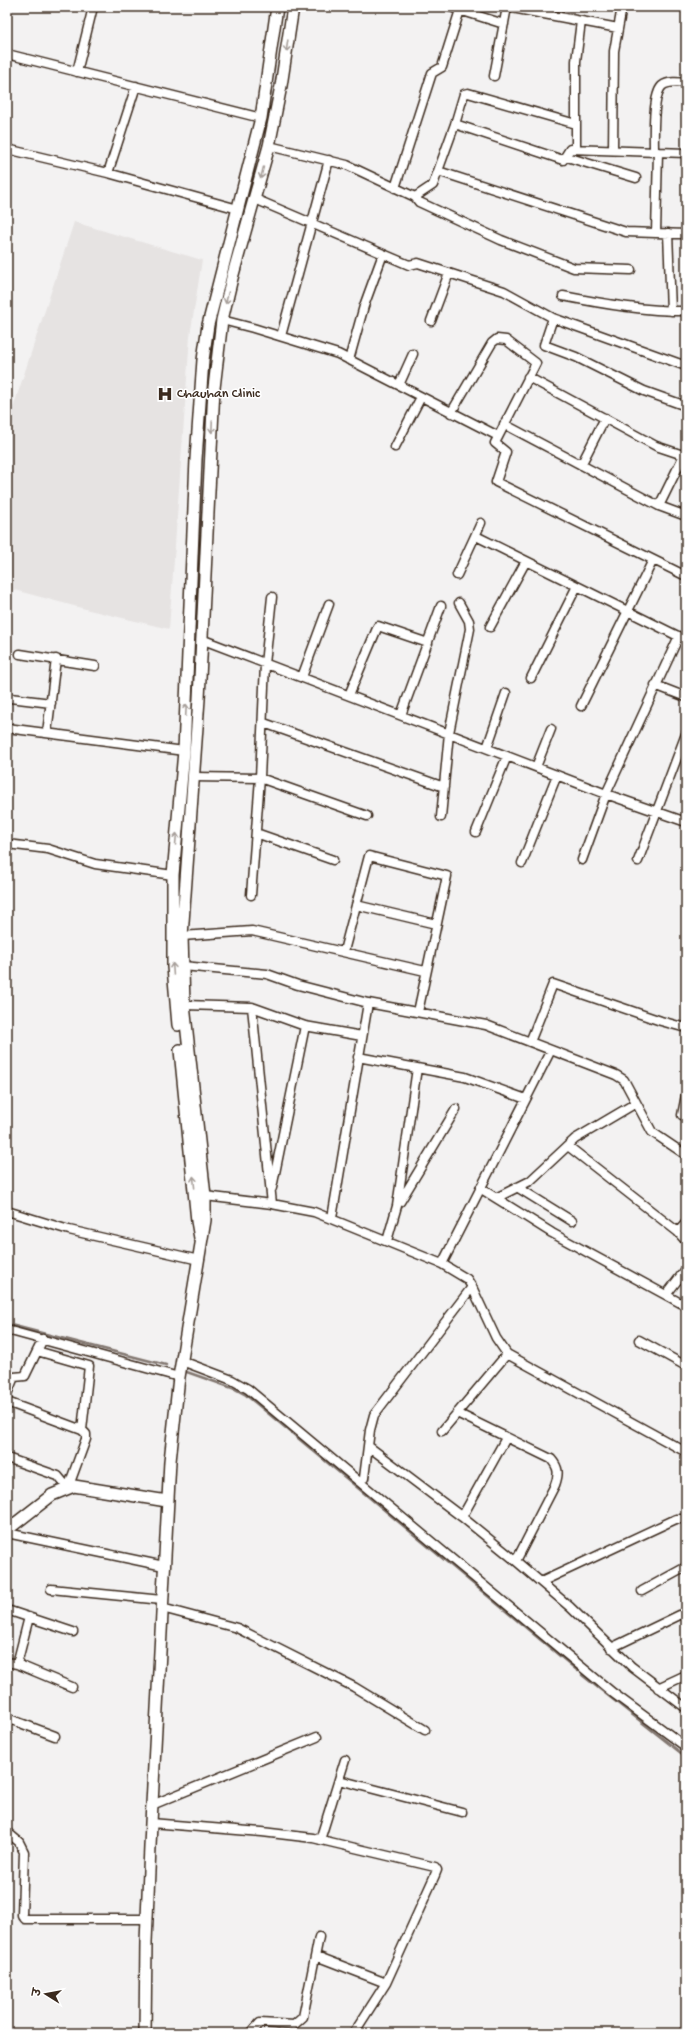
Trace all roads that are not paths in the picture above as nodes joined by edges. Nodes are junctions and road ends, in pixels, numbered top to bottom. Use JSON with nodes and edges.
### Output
{"nodes":[{"id":1,"x":93,"y":7,"type":"edge"},
{"id":2,"x":277,"y":7,"type":"edge"},
{"id":3,"x":293,"y":7,"type":"edge"},
{"id":4,"x":450,"y":7,"type":"edge"},
{"id":5,"x":507,"y":7,"type":"edge"},
{"id":6,"x":622,"y":7,"type":"edge"},
{"id":7,"x":460,"y":10,"type":"junction"},
{"id":8,"x":581,"y":21,"type":"junction"},
{"id":9,"x":504,"y":24,"type":"junction"},
{"id":10,"x":618,"y":28,"type":"junction"},
{"id":11,"x":7,"y":54,"type":"edge"},
{"id":12,"x":77,"y":72,"type":"junction"},
{"id":13,"x":494,"y":76,"type":"dead end"},
{"id":14,"x":686,"y":83,"type":"edge"},
{"id":15,"x":136,"y":86,"type":"junction"},
{"id":16,"x":261,"y":118,"type":"junction"},
{"id":17,"x":455,"y":124,"type":"junction"},
{"id":18,"x":576,"y":124,"type":"junction"},
{"id":19,"x":269,"y":146,"type":"junction"},
{"id":20,"x":7,"y":149,"type":"edge"},
{"id":21,"x":576,"y":149,"type":"junction"},
{"id":22,"x":614,"y":150,"type":"junction"},
{"id":23,"x":656,"y":152,"type":"junction"},
{"id":24,"x":686,"y":153,"type":"edge"},
{"id":25,"x":567,"y":157,"type":"junction"},
{"id":26,"x":329,"y":160,"type":"junction"},
{"id":27,"x":438,"y":171,"type":"junction"},
{"id":28,"x":108,"y":173,"type":"junction"},
{"id":29,"x":636,"y":178,"type":"dead end"},
{"id":30,"x":395,"y":188,"type":"junction"},
{"id":31,"x":415,"y":197,"type":"junction"},
{"id":32,"x":255,"y":199,"type":"junction"},
{"id":33,"x":238,"y":209,"type":"junction"},
{"id":34,"x":312,"y":222,"type":"junction"},
{"id":35,"x":656,"y":233,"type":"junction"},
{"id":36,"x":668,"y":233,"type":"junction"},
{"id":37,"x":686,"y":234,"type":"edge"},
{"id":38,"x":383,"y":254,"type":"junction"},
{"id":39,"x":631,"y":270,"type":"dead end"},
{"id":40,"x":449,"y":273,"type":"junction"},
{"id":41,"x":563,"y":296,"type":"dead end"},
{"id":42,"x":671,"y":311,"type":"junction"},
{"id":43,"x":686,"y":311,"type":"edge"},
{"id":44,"x":553,"y":318,"type":"junction"},
{"id":45,"x":222,"y":320,"type":"junction"},
{"id":46,"x":431,"y":321,"type":"dead end"},
{"id":47,"x":281,"y":336,"type":"junction"},
{"id":48,"x":414,"y":354,"type":"dead end"},
{"id":49,"x":349,"y":360,"type":"junction"},
{"id":50,"x":686,"y":366,"type":"edge"},
{"id":51,"x":528,"y":377,"type":"junction"},
{"id":52,"x":399,"y":385,"type":"junction"},
{"id":53,"x":421,"y":397,"type":"junction"},
{"id":54,"x":686,"y":406,"type":"edge"},
{"id":55,"x":451,"y":413,"type":"junction"},
{"id":56,"x":605,"y":418,"type":"junction"},
{"id":57,"x":504,"y":424,"type":"junction"},
{"id":58,"x":498,"y":436,"type":"junction"},
{"id":59,"x":395,"y":447,"type":"dead end"},
{"id":60,"x":685,"y":455,"type":"edge"},
{"id":61,"x":581,"y":465,"type":"junction"},
{"id":62,"x":659,"y":506,"type":"junction"},
{"id":63,"x":686,"y":516,"type":"edge"},
{"id":64,"x":481,"y":523,"type":"dead end"},
{"id":65,"x":476,"y":536,"type":"junction"},
{"id":66,"x":526,"y":560,"type":"junction"},
{"id":67,"x":653,"y":560,"type":"junction"},
{"id":68,"x":457,"y":575,"type":"dead end"},
{"id":69,"x":686,"y":576,"type":"edge"},
{"id":70,"x":577,"y":586,"type":"junction"},
{"id":71,"x":272,"y":597,"type":"dead end"},
{"id":72,"x":459,"y":602,"type":"dead end"},
{"id":73,"x":330,"y":604,"type":"dead end"},
{"id":74,"x":441,"y":606,"type":"dead end"},
{"id":75,"x":628,"y":611,"type":"junction"},
{"id":76,"x":490,"y":627,"type":"dead end"},
{"id":77,"x":682,"y":638,"type":"edge"},
{"id":78,"x":201,"y":639,"type":"junction"},
{"id":79,"x":428,"y":643,"type":"junction"},
{"id":80,"x":20,"y":654,"type":"dead end"},
{"id":81,"x":56,"y":659,"type":"junction"},
{"id":82,"x":265,"y":664,"type":"junction"},
{"id":83,"x":95,"y":666,"type":"dead end"},
{"id":84,"x":302,"y":677,"type":"junction"},
{"id":85,"x":531,"y":678,"type":"dead end"},
{"id":86,"x":655,"y":685,"type":"junction"},
{"id":87,"x":506,"y":693,"type":"dead end"},
{"id":88,"x":349,"y":695,"type":"junction"},
{"id":89,"x":686,"y":697,"type":"edge"},
{"id":90,"x":10,"y":698,"type":"dead end"},
{"id":91,"x":51,"y":703,"type":"junction"},
{"id":92,"x":582,"y":706,"type":"dead end"},
{"id":93,"x":401,"y":715,"type":"junction"},
{"id":94,"x":264,"y":723,"type":"junction"},
{"id":95,"x":7,"y":728,"type":"edge"},
{"id":96,"x":551,"y":728,"type":"dead end"},
{"id":97,"x":47,"y":733,"type":"junction"},
{"id":98,"x":449,"y":733,"type":"junction"},
{"id":99,"x":686,"y":734,"type":"edge"},
{"id":100,"x":487,"y":748,"type":"junction"},
{"id":101,"x":184,"y":751,"type":"junction"},
{"id":102,"x":507,"y":756,"type":"junction"},
{"id":103,"x":536,"y":767,"type":"junction"},
{"id":104,"x":557,"y":775,"type":"junction"},
{"id":105,"x":194,"y":778,"type":"junction"},
{"id":106,"x":260,"y":778,"type":"junction"},
{"id":107,"x":444,"y":787,"type":"junction"},
{"id":108,"x":606,"y":794,"type":"junction"},
{"id":109,"x":656,"y":812,"type":"junction"},
{"id":110,"x":367,"y":816,"type":"dead end"},
{"id":111,"x":441,"y":816,"type":"dead end"},
{"id":112,"x":686,"y":822,"type":"edge"},
{"id":113,"x":476,"y":832,"type":"dead end"},
{"id":114,"x":256,"y":833,"type":"junction"},
{"id":115,"x":7,"y":844,"type":"edge"},
{"id":116,"x":333,"y":860,"type":"dead end"},
{"id":117,"x":582,"y":860,"type":"dead end"},
{"id":118,"x":638,"y":861,"type":"dead end"},
{"id":119,"x":522,"y":863,"type":"dead end"},
{"id":120,"x":173,"y":875,"type":"junction"},
{"id":121,"x":251,"y":895,"type":"dead end"},
{"id":122,"x":356,"y":905,"type":"junction"},
{"id":123,"x":436,"y":924,"type":"junction"},
{"id":124,"x":182,"y":936,"type":"junction"},
{"id":125,"x":344,"y":951,"type":"junction"},
{"id":126,"x":183,"y":966,"type":"junction"},
{"id":127,"x":426,"y":971,"type":"junction"},
{"id":128,"x":368,"y":1003,"type":"junction"},
{"id":129,"x":184,"y":1005,"type":"junction"},
{"id":130,"x":252,"y":1007,"type":"junction"},
{"id":131,"x":418,"y":1012,"type":"junction"},
{"id":132,"x":305,"y":1026,"type":"junction"},
{"id":133,"x":686,"y":1028,"type":"edge"},
{"id":134,"x":362,"y":1036,"type":"junction"},
{"id":135,"x":530,"y":1042,"type":"junction"},
{"id":136,"x":551,"y":1050,"type":"junction"},
{"id":137,"x":358,"y":1057,"type":"junction"},
{"id":138,"x":416,"y":1068,"type":"junction"},
{"id":139,"x":686,"y":1095,"type":"edge"},
{"id":140,"x":526,"y":1099,"type":"junction"},
{"id":141,"x":636,"y":1102,"type":"junction"},
{"id":142,"x":456,"y":1109,"type":"dead end"},
{"id":143,"x":682,"y":1115,"type":"dead end"},
{"id":144,"x":568,"y":1146,"type":"junction"},
{"id":145,"x":686,"y":1155,"type":"edge"},
{"id":146,"x":518,"y":1187,"type":"junction"},
{"id":147,"x":480,"y":1188,"type":"junction"},
{"id":148,"x":205,"y":1196,"type":"junction"},
{"id":149,"x":496,"y":1198,"type":"junction"},
{"id":150,"x":271,"y":1200,"type":"junction"},
{"id":151,"x":397,"y":1206,"type":"junction"},
{"id":152,"x":7,"y":1210,"type":"edge"},
{"id":153,"x":332,"y":1218,"type":"junction"},
{"id":154,"x":572,"y":1221,"type":"dead end"},
{"id":155,"x":686,"y":1223,"type":"edge"},
{"id":156,"x":678,"y":1232,"type":"junction"},
{"id":157,"x":387,"y":1241,"type":"junction"},
{"id":158,"x":686,"y":1241,"type":"edge"},
{"id":159,"x":202,"y":1243,"type":"junction"},
{"id":160,"x":199,"y":1260,"type":"junction"},
{"id":161,"x":442,"y":1264,"type":"junction"},
{"id":162,"x":686,"y":1269,"type":"edge"},
{"id":163,"x":472,"y":1287,"type":"junction"},
{"id":164,"x":666,"y":1295,"type":"junction"},
{"id":165,"x":686,"y":1306,"type":"edge"},
{"id":166,"x":7,"y":1330,"type":"edge"},
{"id":167,"x":43,"y":1339,"type":"junction"},
{"id":168,"x":639,"y":1340,"type":"dead end"},
{"id":169,"x":37,"y":1351,"type":"junction"},
{"id":170,"x":507,"y":1354,"type":"junction"},
{"id":171,"x":182,"y":1361,"type":"junction"},
{"id":172,"x":686,"y":1366,"type":"edge"},
{"id":173,"x":179,"y":1377,"type":"junction"},
{"id":174,"x":7,"y":1394,"type":"edge"},
{"id":175,"x":7,"y":1402,"type":"edge"},
{"id":176,"x":457,"y":1413,"type":"junction"},
{"id":177,"x":82,"y":1430,"type":"junction"},
{"id":178,"x":442,"y":1431,"type":"dead end"},
{"id":179,"x":506,"y":1438,"type":"junction"},
{"id":180,"x":368,"y":1446,"type":"junction"},
{"id":181,"x":686,"y":1452,"type":"edge"},
{"id":182,"x":7,"y":1458,"type":"edge"},
{"id":183,"x":364,"y":1478,"type":"dead end"},
{"id":184,"x":68,"y":1488,"type":"junction"},
{"id":185,"x":167,"y":1501,"type":"junction"},
{"id":186,"x":462,"y":1517,"type":"junction"},
{"id":187,"x":686,"y":1519,"type":"edge"},
{"id":188,"x":7,"y":1530,"type":"edge"},
{"id":189,"x":7,"y":1533,"type":"edge"},
{"id":190,"x":516,"y":1561,"type":"junction"},
{"id":191,"x":164,"y":1566,"type":"junction"},
{"id":192,"x":686,"y":1567,"type":"edge"},
{"id":193,"x":541,"y":1582,"type":"junction"},
{"id":194,"x":51,"y":1589,"type":"dead end"},
{"id":195,"x":642,"y":1591,"type":"dead end"},
{"id":196,"x":162,"y":1604,"type":"junction"},
{"id":197,"x":7,"y":1610,"type":"edge"},
{"id":198,"x":686,"y":1612,"type":"edge"},
{"id":199,"x":29,"y":1617,"type":"junction"},
{"id":200,"x":73,"y":1632,"type":"dead end"},
{"id":201,"x":611,"y":1648,"type":"junction"},
{"id":202,"x":7,"y":1662,"type":"edge"},
{"id":203,"x":17,"y":1664,"type":"junction"},
{"id":204,"x":686,"y":1675,"type":"edge"},
{"id":205,"x":72,"y":1687,"type":"dead end"},
{"id":206,"x":658,"y":1688,"type":"junction"},
{"id":207,"x":686,"y":1708,"type":"edge"},
{"id":208,"x":7,"y":1718,"type":"edge"},
{"id":209,"x":425,"y":1730,"type":"dead end"},
{"id":210,"x":55,"y":1736,"type":"dead end"},
{"id":211,"x":317,"y":1737,"type":"dead end"},
{"id":212,"x":686,"y":1747,"type":"edge"},
{"id":213,"x":345,"y":1760,"type":"dead end"},
{"id":214,"x":339,"y":1780,"type":"junction"},
{"id":215,"x":152,"y":1805,"type":"junction"},
{"id":216,"x":462,"y":1812,"type":"dead end"},
{"id":217,"x":151,"y":1823,"type":"junction"},
{"id":218,"x":7,"y":1832,"type":"edge"},
{"id":219,"x":320,"y":1840,"type":"junction"},
{"id":220,"x":147,"y":1919,"type":"junction"},
{"id":221,"x":319,"y":1937,"type":"dead end"},
{"id":222,"x":316,"y":1956,"type":"junction"},
{"id":223,"x":386,"y":1984,"type":"junction"},
{"id":224,"x":145,"y":2033,"type":"edge"},
{"id":225,"x":251,"y":2033,"type":"edge"},
{"id":226,"x":354,"y":2033,"type":"edge"}],
"edges":[{"from":1,"to":12,"type":"street"},
{"from":2,"to":16,"type":"main road"},
{"from":3,"to":19,"type":"main road","one_way":true},
{"from":4,"to":7,"type":"street"},
{"from":5,"to":8,"type":"street"},
{"from":5,"to":9,"type":"street"},
{"from":6,"to":10,"type":"street"},
{"from":7,"to":9,"type":"street"},
{"from":7,"to":30,"type":"street"},
{"from":8,"to":10,"type":"street"},
{"from":8,"to":18,"type":"street"},
{"from":9,"to":13,"type":"street"},
{"from":10,"to":22,"type":"street"},
{"from":11,"to":12,"type":"street"},
{"from":12,"to":15,"type":"street"},
{"from":14,"to":23,"type":"street"},
{"from":15,"to":16,"type":"street"},
{"from":15,"to":28,"type":"street"},
{"from":16,"to":33,"type":"main road"},
{"from":17,"to":18,"type":"street"},
{"from":17,"to":25,"type":"street"},
{"from":17,"to":27,"type":"street"},
{"from":18,"to":21,"type":"street"},
{"from":19,"to":26,"type":"street"},
{"from":19,"to":32,"type":"main road","one_way":true},
{"from":20,"to":28,"type":"street"},
{"from":21,"to":22,"type":"street"},
{"from":21,"to":25,"type":"street"},
{"from":22,"to":23,"type":"street"},
{"from":23,"to":24,"type":"street"},
{"from":23,"to":35,"type":"street"},
{"from":25,"to":29,"type":"street"},
{"from":26,"to":30,"type":"street"},
{"from":26,"to":34,"type":"street"},
{"from":27,"to":31,"type":"street"},
{"from":27,"to":35,"type":"street"},
{"from":28,"to":33,"type":"street"},
{"from":30,"to":31,"type":"street"},
{"from":31,"to":39,"type":"street"},
{"from":32,"to":34,"type":"street"},
{"from":32,"to":45,"type":"main road","one_way":true},
{"from":101,"to":33,"type":"main road","one_way":true},
{"from":34,"to":38,"type":"street"},
{"from":34,"to":47,"type":"street"},
{"from":35,"to":36,"type":"street"},
{"from":36,"to":37,"type":"street"},
{"from":36,"to":42,"type":"street"},
{"from":38,"to":40,"type":"street"},
{"from":38,"to":49,"type":"street"},
{"from":40,"to":44,"type":"street"},
{"from":40,"to":46,"type":"street"},
{"from":41,"to":42,"type":"street"},
{"from":42,"to":43,"type":"street"},
{"from":44,"to":50,"type":"street"},
{"from":44,"to":54,"type":"street"},
{"from":45,"to":47,"type":"street"},
{"from":45,"to":78,"type":"main road","one_way":true},
{"from":47,"to":49,"type":"street"},
{"from":48,"to":52,"type":"street"},
{"from":49,"to":52,"type":"street"},
{"from":51,"to":55,"type":"street"},
{"from":51,"to":56,"type":"street"},
{"from":51,"to":57,"type":"street"},
{"from":52,"to":53,"type":"street"},
{"from":53,"to":55,"type":"street"},
{"from":53,"to":59,"type":"street"},
{"from":55,"to":58,"type":"street"},
{"from":56,"to":60,"type":"street"},
{"from":56,"to":61,"type":"street"},
{"from":57,"to":58,"type":"street"},
{"from":57,"to":61,"type":"street"},
{"from":58,"to":67,"type":"street"},
{"from":60,"to":62,"type":"street"},
{"from":61,"to":62,"type":"street"},
{"from":62,"to":63,"type":"street"},
{"from":64,"to":65,"type":"street"},
{"from":65,"to":66,"type":"street"},
{"from":65,"to":68,"type":"street"},
{"from":66,"to":70,"type":"street"},
{"from":66,"to":76,"type":"street"},
{"from":67,"to":69,"type":"street"},
{"from":67,"to":75,"type":"street"},
{"from":70,"to":75,"type":"street"},
{"from":70,"to":85,"type":"street"},
{"from":71,"to":82,"type":"street"},
{"from":72,"to":98,"type":"street"},
{"from":73,"to":84,"type":"street"},
{"from":74,"to":79,"type":"street"},
{"from":75,"to":77,"type":"street"},
{"from":75,"to":92,"type":"street"},
{"from":77,"to":86,"type":"street"},
{"from":78,"to":82,"type":"street"},
{"from":78,"to":105,"type":"main road"},
{"from":79,"to":88,"type":"street"},
{"from":79,"to":93,"type":"street"},
{"from":80,"to":81,"type":"street"},
{"from":81,"to":83,"type":"street"},
{"from":81,"to":91,"type":"street"},
{"from":82,"to":84,"type":"street"},
{"from":82,"to":94,"type":"street"},
{"from":84,"to":88,"type":"street"},
{"from":86,"to":89,"type":"street"},
{"from":86,"to":108,"type":"street"},
{"from":87,"to":100,"type":"street"},
{"from":88,"to":93,"type":"street"},
{"from":90,"to":91,"type":"street"},
{"from":91,"to":97,"type":"street"},
{"from":93,"to":98,"type":"street"},
{"from":94,"to":106,"type":"street"},
{"from":94,"to":107,"type":"street"},
{"from":95,"to":97,"type":"street"},
{"from":96,"to":103,"type":"street"},
{"from":97,"to":101,"type":"street"},
{"from":98,"to":100,"type":"street"},
{"from":98,"to":107,"type":"street"},
{"from":99,"to":109,"type":"street"},
{"from":100,"to":102,"type":"street"},
{"from":120,"to":101,"type":"main road","one_way":true},
{"from":102,"to":103,"type":"street"},
{"from":102,"to":113,"type":"street"},
{"from":103,"to":104,"type":"street"},
{"from":104,"to":108,"type":"street"},
{"from":104,"to":119,"type":"street"},
{"from":105,"to":106,"type":"street"},
{"from":105,"to":124,"type":"main road"},
{"from":106,"to":110,"type":"street"},
{"from":106,"to":114,"type":"street"},
{"from":107,"to":111,"type":"street"},
{"from":108,"to":109,"type":"street"},
{"from":108,"to":117,"type":"street"},
{"from":109,"to":112,"type":"street"},
{"from":109,"to":118,"type":"street"},
{"from":114,"to":116,"type":"street"},
{"from":114,"to":121,"type":"street"},
{"from":115,"to":120,"type":"street"},
{"from":159,"to":120,"type":"main road","one_way":true},
{"from":122,"to":123,"type":"street"},
{"from":122,"to":123,"type":"street"},
{"from":122,"to":125,"type":"street"},
{"from":123,"to":127,"type":"street"},
{"from":124,"to":125,"type":"street"},
{"from":124,"to":126,"type":"main road"},
{"from":125,"to":127,"type":"street"},
{"from":126,"to":128,"type":"street"},
{"from":126,"to":129,"type":"main road"},
{"from":127,"to":131,"type":"street"},
{"from":128,"to":131,"type":"street"},
{"from":128,"to":134,"type":"street"},
{"from":129,"to":130,"type":"street"},
{"from":129,"to":148,"type":"main road"},
{"from":130,"to":132,"type":"street"},
{"from":130,"to":150,"type":"street"},
{"from":131,"to":135,"type":"street"},
{"from":132,"to":134,"type":"street"},
{"from":132,"to":150,"type":"street"},
{"from":133,"to":135,"type":"street"},
{"from":134,"to":137,"type":"street"},
{"from":135,"to":136,"type":"street"},
{"from":136,"to":140,"type":"street"},
{"from":136,"to":141,"type":"street"},
{"from":137,"to":138,"type":"street"},
{"from":137,"to":153,"type":"street"},
{"from":138,"to":140,"type":"street"},
{"from":138,"to":151,"type":"street"},
{"from":139,"to":143,"type":"street"},
{"from":140,"to":147,"type":"street"},
{"from":141,"to":144,"type":"street"},
{"from":141,"to":145,"type":"street"},
{"from":142,"to":151,"type":"street"},
{"from":144,"to":146,"type":"street"},
{"from":144,"to":156,"type":"street"},
{"from":146,"to":149,"type":"street"},
{"from":146,"to":154,"type":"street"},
{"from":147,"to":149,"type":"street"},
{"from":147,"to":161,"type":"street"},
{"from":148,"to":150,"type":"street"},
{"from":148,"to":159,"type":"main road"},
{"from":149,"to":164,"type":"street"},
{"from":150,"to":153,"type":"street"},
{"from":151,"to":157,"type":"street"},
{"from":152,"to":160,"type":"street"},
{"from":153,"to":157,"type":"street"},
{"from":155,"to":156,"type":"street"},
{"from":156,"to":158,"type":"street"},
{"from":157,"to":161,"type":"street"},
{"from":159,"to":160,"type":"main road"},
{"from":160,"to":171,"type":"main road"},
{"from":161,"to":163,"type":"street"},
{"from":162,"to":164,"type":"street"},
{"from":163,"to":170,"type":"street"},
{"from":163,"to":180,"type":"street"},
{"from":164,"to":165,"type":"street"},
{"from":166,"to":167,"type":"street"},
{"from":167,"to":169,"type":"street"},
{"from":167,"to":173,"type":"street"},
{"from":168,"to":172,"type":"street"},
{"from":169,"to":174,"type":"street"},
{"from":169,"to":177,"type":"street"},
{"from":170,"to":176,"type":"street"},
{"from":170,"to":181,"type":"street"},
{"from":171,"to":173,"type":"main road"},
{"from":171,"to":212,"type":"street"},
{"from":173,"to":185,"type":"main road"},
{"from":175,"to":177,"type":"street"},
{"from":176,"to":178,"type":"street"},
{"from":176,"to":179,"type":"street"},
{"from":177,"to":184,"type":"street"},
{"from":179,"to":186,"type":"street"},
{"from":179,"to":190,"type":"street"},
{"from":180,"to":183,"type":"street"},
{"from":180,"to":186,"type":"street"},
{"from":182,"to":184,"type":"street"},
{"from":184,"to":185,"type":"main road"},
{"from":184,"to":188,"type":"main road"},
{"from":185,"to":191,"type":"main road"},
{"from":186,"to":190,"type":"street"},
{"from":187,"to":193,"type":"street"},
{"from":189,"to":191,"type":"street"},
{"from":190,"to":193,"type":"street"},
{"from":191,"to":196,"type":"main road"},
{"from":192,"to":195,"type":"street"},
{"from":193,"to":201,"type":"street"},
{"from":194,"to":196,"type":"street"},
{"from":196,"to":209,"type":"street"},
{"from":196,"to":215,"type":"main road"},
{"from":197,"to":199,"type":"street"},
{"from":198,"to":201,"type":"street"},
{"from":199,"to":200,"type":"street"},
{"from":199,"to":203,"type":"street"},
{"from":201,"to":206,"type":"street"},
{"from":202,"to":203,"type":"street"},
{"from":203,"to":205,"type":"street"},
{"from":204,"to":206,"type":"street"},
{"from":206,"to":207,"type":"street"},
{"from":208,"to":210,"type":"street"},
{"from":211,"to":215,"type":"street"},
{"from":213,"to":214,"type":"street"},
{"from":214,"to":216,"type":"street"},
{"from":214,"to":219,"type":"street"},
{"from":215,"to":217,"type":"main road"},
{"from":217,"to":219,"type":"street"},
{"from":217,"to":220,"type":"main road"},
{"from":218,"to":220,"type":"street"},
{"from":219,"to":223,"type":"street"},
{"from":220,"to":224,"type":"main road"},
{"from":221,"to":222,"type":"street"},
{"from":222,"to":223,"type":"street"},
{"from":222,"to":225,"type":"street"},
{"from":223,"to":226,"type":"street"}]}
